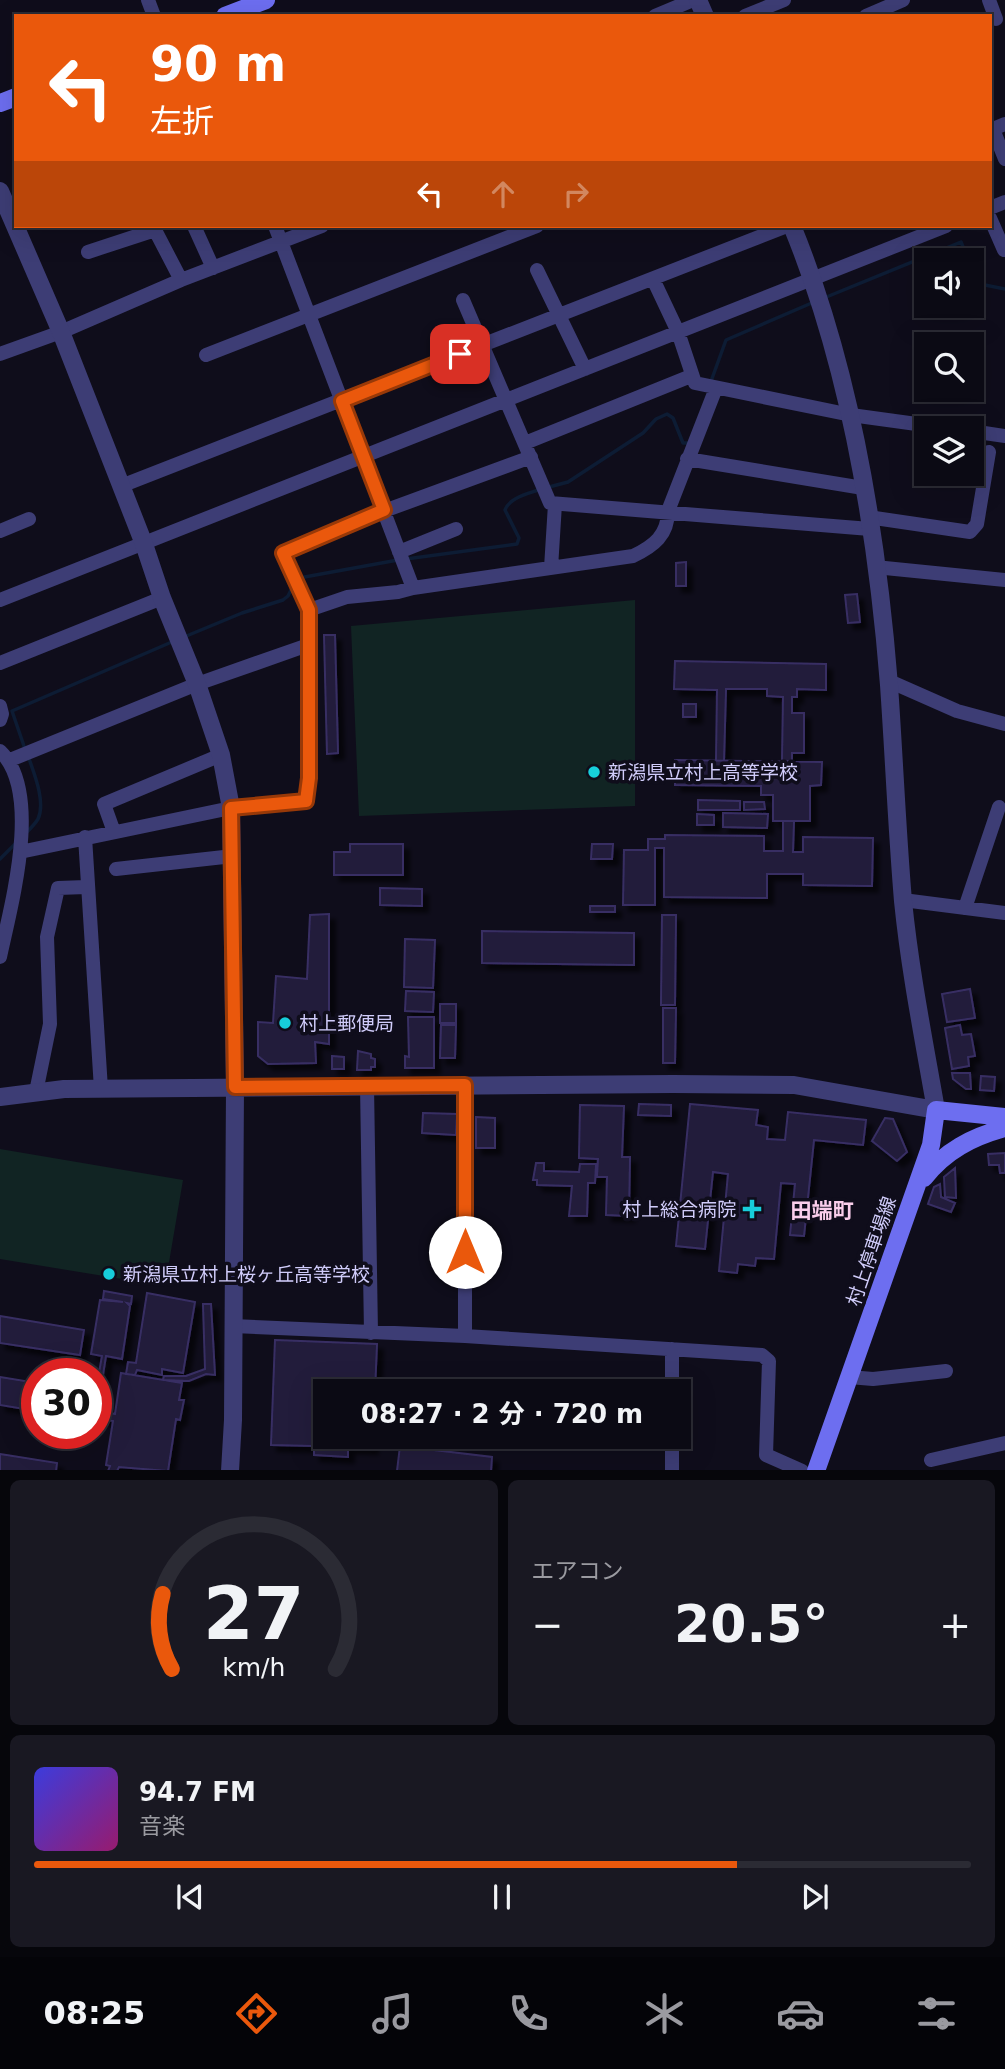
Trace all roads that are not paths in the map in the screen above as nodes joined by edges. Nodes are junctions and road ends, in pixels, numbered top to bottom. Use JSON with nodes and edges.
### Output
{"nodes":[{"id":1,"x":266,"y":0,"type":"edge"},
{"id":2,"x":693,"y":0,"type":"edge"},
{"id":3,"x":784,"y":0,"type":"edge"},
{"id":4,"x":903,"y":0,"type":"edge"},
{"id":5,"x":989,"y":0,"type":"edge"},
{"id":6,"x":233,"y":14,"type":"edge"},
{"id":7,"x":660,"y":14,"type":"edge"},
{"id":8,"x":750,"y":14,"type":"edge"},
{"id":9,"x":873,"y":14,"type":"edge"},
{"id":10,"x":996,"y":19,"type":"dead end"},
{"id":11,"x":1005,"y":124,"type":"edge"},
{"id":12,"x":1005,"y":159,"type":"edge"},
{"id":13,"x":0,"y":191,"type":"edge"},
{"id":14,"x":14,"y":223,"type":"edge"},
{"id":15,"x":992,"y":223,"type":"edge"},
{"id":16,"x":16,"y":228,"type":"edge"},
{"id":17,"x":195,"y":228,"type":"edge"},
{"id":18,"x":276,"y":228,"type":"edge"},
{"id":19,"x":317,"y":228,"type":"edge"},
{"id":20,"x":532,"y":228,"type":"edge"},
{"id":21,"x":784,"y":228,"type":"edge"},
{"id":22,"x":790,"y":228,"type":"edge"},
{"id":23,"x":941,"y":228,"type":"edge"},
{"id":24,"x":281,"y":242,"type":"junction"},
{"id":25,"x":1004,"y":250,"type":"edge"},
{"id":26,"x":88,"y":252,"type":"dead end"},
{"id":27,"x":213,"y":268,"type":"junction"},
{"id":28,"x":537,"y":270,"type":"dead end"},
{"id":29,"x":653,"y":279,"type":"junction"},
{"id":30,"x":814,"y":279,"type":"junction"},
{"id":31,"x":181,"y":280,"type":"junction"},
{"id":32,"x":463,"y":299,"type":"dead end"},
{"id":33,"x":309,"y":315,"type":"junction"},
{"id":34,"x":560,"y":315,"type":"junction"},
{"id":35,"x":61,"y":332,"type":"junction"},
{"id":36,"x":678,"y":332,"type":"junction"},
{"id":37,"x":484,"y":345,"type":"junction"},
{"id":38,"x":0,"y":354,"type":"edge"},
{"id":39,"x":206,"y":355,"type":"dead end"},
{"id":40,"x":585,"y":369,"type":"junction"},
{"id":41,"x":691,"y":376,"type":"junction"},
{"id":42,"x":716,"y":388,"type":"junction"},
{"id":43,"x":507,"y":400,"type":"junction"},
{"id":44,"x":342,"y":401,"type":"junction"},
{"id":45,"x":850,"y":415,"type":"junction"},
{"id":46,"x":914,"y":424,"type":"edge"},
{"id":47,"x":984,"y":433,"type":"edge"},
{"id":48,"x":1005,"y":436,"type":"edge"},
{"id":49,"x":528,"y":450,"type":"junction"},
{"id":50,"x":989,"y":452,"type":"dead end"},
{"id":51,"x":364,"y":456,"type":"junction"},
{"id":52,"x":687,"y":458,"type":"junction"},
{"id":53,"x":121,"y":485,"type":"junction"},
{"id":54,"x":863,"y":488,"type":"junction"},
{"id":55,"x":555,"y":504,"type":"junction"},
{"id":56,"x":384,"y":510,"type":"junction"},
{"id":57,"x":668,"y":511,"type":"junction"},
{"id":58,"x":29,"y":519,"type":"dead end"},
{"id":59,"x":869,"y":523,"type":"junction"},
{"id":60,"x":456,"y":529,"type":"dead end"},
{"id":61,"x":0,"y":531,"type":"edge"},
{"id":62,"x":144,"y":544,"type":"junction"},
{"id":63,"x":399,"y":552,"type":"junction"},
{"id":64,"x":875,"y":567,"type":"junction"},
{"id":65,"x":551,"y":568,"type":"junction"},
{"id":66,"x":1005,"y":580,"type":"edge"},
{"id":67,"x":413,"y":588,"type":"junction"},
{"id":68,"x":162,"y":598,"type":"junction"},
{"id":69,"x":0,"y":600,"type":"edge"},
{"id":70,"x":309,"y":610,"type":"junction"},
{"id":71,"x":308,"y":645,"type":"junction"},
{"id":72,"x":0,"y":663,"type":"edge"},
{"id":73,"x":888,"y":681,"type":"junction"},
{"id":74,"x":197,"y":684,"type":"junction"},
{"id":75,"x":0,"y":706,"type":"edge"},
{"id":76,"x":0,"y":720,"type":"edge"},
{"id":77,"x":1005,"y":724,"type":"edge"},
{"id":78,"x":5,"y":755,"type":"edge"},
{"id":79,"x":221,"y":755,"type":"junction"},
{"id":80,"x":999,"y":807,"type":"dead end"},
{"id":81,"x":231,"y":808,"type":"junction"},
{"id":82,"x":114,"y":832,"type":"junction"},
{"id":83,"x":85,"y":838,"type":"junction"},
{"id":84,"x":20,"y":852,"type":"junction"},
{"id":85,"x":233,"y":856,"type":"junction"},
{"id":86,"x":116,"y":869,"type":"dead end"},
{"id":87,"x":86,"y":887,"type":"junction"},
{"id":88,"x":903,"y":900,"type":"junction"},
{"id":89,"x":965,"y":908,"type":"junction"},
{"id":90,"x":1005,"y":913,"type":"edge"},
{"id":91,"x":4,"y":922,"type":"edge"},
{"id":92,"x":0,"y":957,"type":"edge"},
{"id":93,"x":465,"y":1085,"type":"junction"},
{"id":94,"x":367,"y":1086,"type":"junction"},
{"id":95,"x":235,"y":1087,"type":"junction"},
{"id":96,"x":101,"y":1089,"type":"junction"},
{"id":97,"x":36,"y":1092,"type":"junction"},
{"id":98,"x":0,"y":1097,"type":"edge"},
{"id":99,"x":936,"y":1110,"type":"junction"},
{"id":100,"x":1005,"y":1117,"type":"edge"},
{"id":101,"x":1005,"y":1128,"type":"edge"},
{"id":102,"x":915,"y":1189,"type":"junction"},
{"id":103,"x":233,"y":1326,"type":"junction"},
{"id":104,"x":371,"y":1333,"type":"junction"},
{"id":105,"x":465,"y":1336,"type":"junction"},
{"id":106,"x":672,"y":1349,"type":"junction"},
{"id":107,"x":946,"y":1371,"type":"dead end"},
{"id":108,"x":849,"y":1377,"type":"junction"},
{"id":109,"x":672,"y":1379,"type":"edge"},
{"id":110,"x":1005,"y":1443,"type":"edge"},
{"id":111,"x":672,"y":1449,"type":"edge"},
{"id":112,"x":931,"y":1460,"type":"dead end"},
{"id":113,"x":230,"y":1470,"type":"edge"},
{"id":114,"x":672,"y":1470,"type":"edge"},
{"id":115,"x":800,"y":1470,"type":"edge"},
{"id":116,"x":816,"y":1470,"type":"edge"}],
"edges":[{"from":1,"to":6,"type":"main road"},
{"from":2,"to":7,"type":"street"},
{"from":3,"to":8,"type":"street"},
{"from":4,"to":9,"type":"street"},
{"from":5,"to":10,"type":"street"},
{"from":11,"to":12,"type":"street"},
{"from":13,"to":14,"type":"street"},
{"from":15,"to":25,"type":"street"},
{"from":16,"to":35,"type":"street"},
{"from":17,"to":27,"type":"street"},
{"from":18,"to":24,"type":"street"},
{"from":19,"to":24,"type":"street"},
{"from":20,"to":33,"type":"street"},
{"from":21,"to":29,"type":"street"},
{"from":22,"to":30,"type":"street"},
{"from":23,"to":30,"type":"street"},
{"from":24,"to":27,"type":"street"},
{"from":24,"to":33,"type":"street"},
{"from":26,"to":31,"type":"street"},
{"from":27,"to":31,"type":"street"},
{"from":28,"to":34,"type":"street"},
{"from":29,"to":34,"type":"street"},
{"from":29,"to":36,"type":"street"},
{"from":30,"to":36,"type":"street"},
{"from":30,"to":45,"type":"street"},
{"from":31,"to":35,"type":"street"},
{"from":32,"to":37,"type":"street"},
{"from":33,"to":39,"type":"street"},
{"from":33,"to":44,"type":"street"},
{"from":34,"to":37,"type":"street"},
{"from":34,"to":40,"type":"street"},
{"from":35,"to":38,"type":"street"},
{"from":35,"to":53,"type":"street"},
{"from":36,"to":40,"type":"street"},
{"from":36,"to":41,"type":"street"},
{"from":37,"to":43,"type":"street"},
{"from":37,"to":44,"type":"street"},
{"from":40,"to":43,"type":"street"},
{"from":41,"to":42,"type":"street"},
{"from":41,"to":49,"type":"street"},
{"from":42,"to":45,"type":"street"},
{"from":42,"to":52,"type":"street"},
{"from":43,"to":49,"type":"street"},
{"from":43,"to":51,"type":"street"},
{"from":44,"to":51,"type":"street"},
{"from":44,"to":53,"type":"street"},
{"from":45,"to":46,"type":"street"},
{"from":45,"to":54,"type":"street"},
{"from":47,"to":48,"type":"street"},
{"from":49,"to":55,"type":"street"},
{"from":49,"to":56,"type":"street"},
{"from":50,"to":59,"type":"street"},
{"from":51,"to":56,"type":"street"},
{"from":51,"to":62,"type":"street"},
{"from":52,"to":54,"type":"street"},
{"from":52,"to":57,"type":"street"},
{"from":53,"to":62,"type":"street"},
{"from":54,"to":59,"type":"street"},
{"from":55,"to":57,"type":"street"},
{"from":55,"to":65,"type":"street"},
{"from":56,"to":63,"type":"street"},
{"from":56,"to":70,"type":"street"},
{"from":57,"to":59,"type":"street"},
{"from":57,"to":65,"type":"street"},
{"from":58,"to":61,"type":"street"},
{"from":59,"to":64,"type":"street"},
{"from":60,"to":63,"type":"street"},
{"from":62,"to":68,"type":"street"},
{"from":62,"to":69,"type":"street"},
{"from":63,"to":67,"type":"street"},
{"from":64,"to":66,"type":"street"},
{"from":64,"to":73,"type":"street"},
{"from":65,"to":67,"type":"street"},
{"from":67,"to":70,"type":"street"},
{"from":68,"to":72,"type":"street"},
{"from":68,"to":74,"type":"street"},
{"from":70,"to":71,"type":"street"},
{"from":71,"to":74,"type":"street"},
{"from":71,"to":81,"type":"street"},
{"from":73,"to":77,"type":"street"},
{"from":73,"to":88,"type":"street"},
{"from":74,"to":78,"type":"street"},
{"from":74,"to":79,"type":"street"},
{"from":75,"to":76,"type":"street"},
{"from":78,"to":84,"type":"street"},
{"from":79,"to":81,"type":"street"},
{"from":79,"to":82,"type":"street"},
{"from":80,"to":89,"type":"street"},
{"from":81,"to":82,"type":"street"},
{"from":81,"to":85,"type":"street"},
{"from":82,"to":83,"type":"street"},
{"from":83,"to":84,"type":"street"},
{"from":83,"to":87,"type":"street"},
{"from":84,"to":91,"type":"street"},
{"from":85,"to":86,"type":"street"},
{"from":85,"to":95,"type":"street"},
{"from":87,"to":96,"type":"street"},
{"from":87,"to":97,"type":"street"},
{"from":88,"to":89,"type":"street"},
{"from":88,"to":99,"type":"street"},
{"from":89,"to":90,"type":"street"},
{"from":91,"to":92,"type":"street"},
{"from":93,"to":94,"type":"street"},
{"from":93,"to":99,"type":"street"},
{"from":93,"to":105,"type":"street"},
{"from":94,"to":95,"type":"street"},
{"from":94,"to":104,"type":"street"},
{"from":95,"to":96,"type":"street"},
{"from":95,"to":103,"type":"street"},
{"from":96,"to":97,"type":"street"},
{"from":97,"to":98,"type":"street"},
{"from":99,"to":100,"type":"main road"},
{"from":99,"to":102,"type":"main road","name":"村上停車場線"},
{"from":101,"to":102,"type":"main road"},
{"from":102,"to":108,"type":"main road","name":"村上停車場線"},
{"from":103,"to":104,"type":"street"},
{"from":103,"to":113,"type":"street"},
{"from":104,"to":105,"type":"street"},
{"from":105,"to":106,"type":"street"},
{"from":106,"to":109,"type":"street"},
{"from":106,"to":115,"type":"street"},
{"from":107,"to":108,"type":"street"},
{"from":108,"to":116,"type":"main road","name":"村上停車場線"},
{"from":110,"to":112,"type":"street"},
{"from":111,"to":114,"type":"street"}]}
